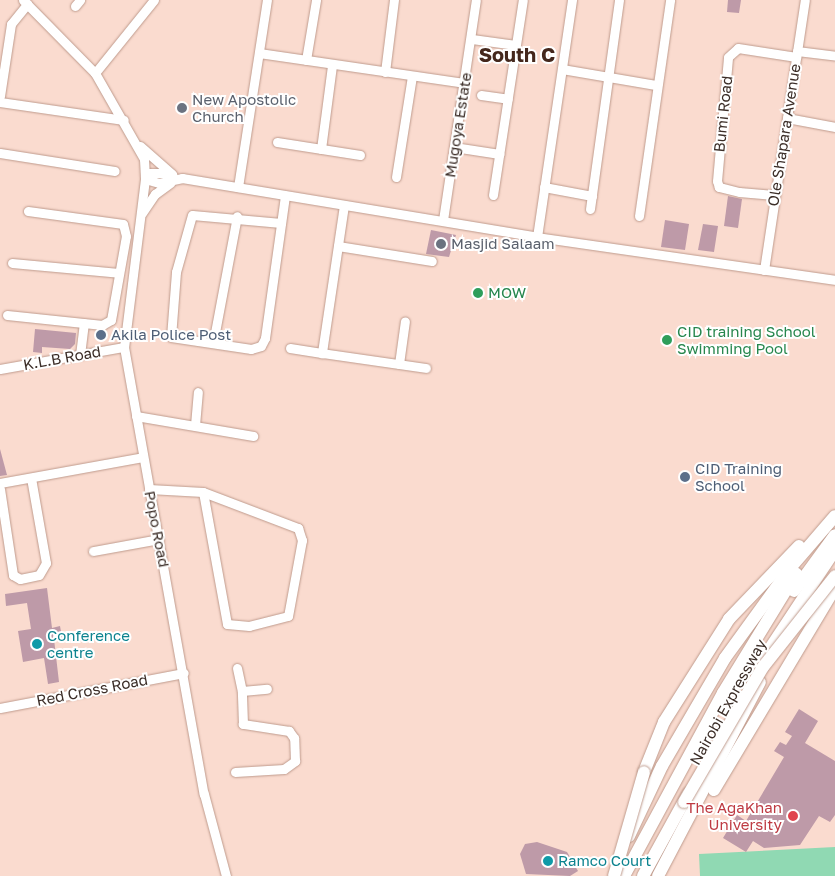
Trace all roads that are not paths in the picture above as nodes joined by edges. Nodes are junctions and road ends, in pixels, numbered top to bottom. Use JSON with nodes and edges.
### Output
{"nodes":[{"id":1,"x":154,"y":0,"type":"edge"},
{"id":2,"x":267,"y":0,"type":"edge"},
{"id":3,"x":316,"y":0,"type":"edge"},
{"id":4,"x":394,"y":0,"type":"edge"},
{"id":5,"x":476,"y":0,"type":"edge"},
{"id":6,"x":524,"y":0,"type":"edge"},
{"id":7,"x":572,"y":0,"type":"edge"},
{"id":8,"x":619,"y":0,"type":"edge"},
{"id":9,"x":670,"y":0,"type":"edge"},
{"id":10,"x":805,"y":0,"type":"edge"},
{"id":11,"x":25,"y":2,"type":"edge"},
{"id":12,"x":472,"y":39,"type":"junction"},
{"id":13,"x":516,"y":45,"type":"junction"},
{"id":14,"x":259,"y":54,"type":"junction"},
{"id":15,"x":797,"y":54,"type":"junction"},
{"id":16,"x":835,"y":56,"type":"edge"},
{"id":17,"x":306,"y":60,"type":"junction"},
{"id":18,"x":332,"y":66,"type":"junction"},
{"id":19,"x":562,"y":68,"type":"junction"},
{"id":20,"x":385,"y":72,"type":"junction"},
{"id":21,"x":95,"y":73,"type":"junction"},
{"id":22,"x":412,"y":76,"type":"junction"},
{"id":23,"x":608,"y":77,"type":"junction"},
{"id":24,"x":464,"y":83,"type":"junction"},
{"id":25,"x":656,"y":85,"type":"junction"},
{"id":26,"x":481,"y":95,"type":"dead end"},
{"id":27,"x":0,"y":96,"type":"edge"},
{"id":28,"x":508,"y":99,"type":"junction"},
{"id":29,"x":0,"y":102,"type":"edge"},
{"id":30,"x":786,"y":118,"type":"junction"},
{"id":31,"x":124,"y":120,"type":"junction"},
{"id":32,"x":835,"y":127,"type":"edge"},
{"id":33,"x":277,"y":142,"type":"dead end"},
{"id":34,"x":138,"y":144,"type":"junction"},
{"id":35,"x":454,"y":147,"type":"junction"},
{"id":36,"x":321,"y":149,"type":"junction"},
{"id":37,"x":0,"y":153,"type":"edge"},
{"id":38,"x":499,"y":154,"type":"junction"},
{"id":39,"x":360,"y":155,"type":"dead end"},
{"id":40,"x":115,"y":171,"type":"dead end"},
{"id":41,"x":146,"y":176,"type":"junction"},
{"id":42,"x":172,"y":178,"type":"junction"},
{"id":43,"x":396,"y":178,"type":"dead end"},
{"id":44,"x":544,"y":187,"type":"junction"},
{"id":45,"x":238,"y":188,"type":"junction"},
{"id":46,"x":285,"y":195,"type":"junction"},
{"id":47,"x":493,"y":195,"type":"dead end"},
{"id":48,"x":774,"y":195,"type":"junction"},
{"id":49,"x":592,"y":196,"type":"junction"},
{"id":50,"x":344,"y":205,"type":"junction"},
{"id":51,"x":590,"y":209,"type":"dead end"},
{"id":52,"x":28,"y":211,"type":"dead end"},
{"id":53,"x":237,"y":216,"type":"junction"},
{"id":54,"x":639,"y":216,"type":"dead end"},
{"id":55,"x":139,"y":219,"type":"junction"},
{"id":56,"x":443,"y":220,"type":"junction"},
{"id":57,"x":281,"y":223,"type":"junction"},
{"id":58,"x":537,"y":237,"type":"junction"},
{"id":59,"x":338,"y":246,"type":"junction"},
{"id":60,"x":432,"y":261,"type":"dead end"},
{"id":61,"x":12,"y":263,"type":"dead end"},
{"id":62,"x":764,"y":270,"type":"junction"},
{"id":63,"x":119,"y":273,"type":"junction"},
{"id":64,"x":835,"y":280,"type":"edge"},
{"id":65,"x":7,"y":315,"type":"dead end"},
{"id":66,"x":405,"y":321,"type":"dead end"},
{"id":67,"x":84,"y":323,"type":"junction"},
{"id":68,"x":213,"y":343,"type":"junction"},
{"id":69,"x":124,"y":347,"type":"junction"},
{"id":70,"x":290,"y":348,"type":"dead end"},
{"id":71,"x":322,"y":353,"type":"junction"},
{"id":72,"x":80,"y":355,"type":"junction"},
{"id":73,"x":398,"y":364,"type":"junction"},
{"id":74,"x":426,"y":368,"type":"dead end"},
{"id":75,"x":0,"y":369,"type":"edge"},
{"id":76,"x":198,"y":392,"type":"dead end"},
{"id":77,"x":136,"y":416,"type":"junction"},
{"id":78,"x":195,"y":425,"type":"junction"},
{"id":79,"x":253,"y":436,"type":"dead end"},
{"id":80,"x":143,"y":457,"type":"junction"},
{"id":81,"x":31,"y":478,"type":"junction"},
{"id":82,"x":0,"y":483,"type":"edge"},
{"id":83,"x":0,"y":489,"type":"edge"},
{"id":84,"x":149,"y":489,"type":"junction"},
{"id":85,"x":203,"y":492,"type":"junction"},
{"id":86,"x":835,"y":511,"type":"edge"},
{"id":87,"x":835,"y":516,"type":"edge"},
{"id":88,"x":835,"y":525,"type":"edge"},
{"id":89,"x":835,"y":535,"type":"edge"},
{"id":90,"x":159,"y":539,"type":"junction"},
{"id":91,"x":835,"y":550,"type":"edge"},
{"id":92,"x":93,"y":551,"type":"dead end"},
{"id":93,"x":835,"y":561,"type":"edge"},
{"id":94,"x":835,"y":576,"type":"edge"},
{"id":95,"x":835,"y":588,"type":"edge"},
{"id":96,"x":237,"y":668,"type":"dead end"},
{"id":97,"x":184,"y":673,"type":"junction"},
{"id":98,"x":267,"y":689,"type":"dead end"},
{"id":99,"x":242,"y":690,"type":"junction"},
{"id":100,"x":0,"y":708,"type":"edge"},
{"id":101,"x":236,"y":772,"type":"dead end"},
{"id":102,"x":684,"y":802,"type":"junction"},
{"id":103,"x":691,"y":813,"type":"junction"},
{"id":104,"x":226,"y":876,"type":"edge"},
{"id":105,"x":613,"y":876,"type":"edge"},
{"id":106,"x":624,"y":876,"type":"edge"},
{"id":107,"x":634,"y":876,"type":"edge"},
{"id":108,"x":643,"y":876,"type":"edge"},
{"id":109,"x":658,"y":876,"type":"edge"}],
"edges":[{"from":1,"to":21,"type":"street"},
{"from":2,"to":14,"type":"street"},
{"from":3,"to":17,"type":"street"},
{"from":4,"to":20,"type":"street"},
{"from":5,"to":12,"type":"street","name":"Mugoya Estate"},
{"from":6,"to":13,"type":"street"},
{"from":7,"to":19,"type":"street"},
{"from":8,"to":23,"type":"street"},
{"from":9,"to":25,"type":"street"},
{"from":10,"to":15,"type":"street","name":"Ole Shapara Avenue"},
{"from":11,"to":21,"type":"street"},
{"from":11,"to":27,"type":"street"},
{"from":12,"to":13,"type":"street"},
{"from":12,"to":24,"type":"street","name":"Mugoya Estate"},
{"from":13,"to":28,"type":"street"},
{"from":14,"to":17,"type":"street"},
{"from":14,"to":45,"type":"street"},
{"from":15,"to":16,"type":"street"},
{"from":15,"to":30,"type":"street","name":"Ole Shapara Avenue"},
{"from":15,"to":48,"type":"street","name":"Bumi Road"},
{"from":17,"to":18,"type":"street"},
{"from":18,"to":20,"type":"street"},
{"from":18,"to":36,"type":"street"},
{"from":19,"to":23,"type":"street"},
{"from":19,"to":44,"type":"street"},
{"from":20,"to":22,"type":"street"},
{"from":21,"to":31,"type":"street"},
{"from":22,"to":24,"type":"street"},
{"from":22,"to":43,"type":"street"},
{"from":23,"to":25,"type":"street"},
{"from":23,"to":49,"type":"street"},
{"from":24,"to":35,"type":"street","name":"Mugoya Estate"},
{"from":25,"to":54,"type":"street"},
{"from":26,"to":28,"type":"street"},
{"from":28,"to":38,"type":"street"},
{"from":29,"to":31,"type":"street"},
{"from":30,"to":32,"type":"street"},
{"from":30,"to":48,"type":"street","name":"Ole Shapara Avenue"},
{"from":31,"to":34,"type":"street"},
{"from":33,"to":36,"type":"street"},
{"from":34,"to":41,"type":"street"},
{"from":34,"to":42,"type":"street"},
{"from":35,"to":38,"type":"street"},
{"from":35,"to":56,"type":"street","name":"Mugoya Estate"},
{"from":36,"to":39,"type":"street"},
{"from":37,"to":40,"type":"street"},
{"from":38,"to":47,"type":"street"},
{"from":41,"to":42,"type":"street"},
{"from":41,"to":55,"type":"street","name":"Popo Road"},
{"from":42,"to":45,"type":"street"},
{"from":42,"to":55,"type":"street"},
{"from":44,"to":49,"type":"street"},
{"from":44,"to":58,"type":"street"},
{"from":45,"to":46,"type":"street"},
{"from":46,"to":50,"type":"street"},
{"from":46,"to":57,"type":"street"},
{"from":48,"to":62,"type":"street","name":"Ole Shapara Avenue"},
{"from":49,"to":51,"type":"street"},
{"from":50,"to":56,"type":"street"},
{"from":50,"to":59,"type":"street"},
{"from":52,"to":63,"type":"street"},
{"from":53,"to":57,"type":"street"},
{"from":53,"to":68,"type":"street"},
{"from":53,"to":68,"type":"street"},
{"from":55,"to":69,"type":"street","name":"Popo Road"},
{"from":56,"to":58,"type":"street"},
{"from":57,"to":68,"type":"street"},
{"from":58,"to":62,"type":"street"},
{"from":59,"to":60,"type":"street"},
{"from":59,"to":71,"type":"street"},
{"from":61,"to":63,"type":"street"},
{"from":62,"to":64,"type":"street"},
{"from":63,"to":67,"type":"street"},
{"from":65,"to":67,"type":"street"},
{"from":66,"to":73,"type":"street"},
{"from":67,"to":72,"type":"street"},
{"from":69,"to":72,"type":"street","name":"K.L.B Road"},
{"from":69,"to":77,"type":"street","name":"Popo Road"},
{"from":70,"to":71,"type":"street"},
{"from":71,"to":73,"type":"street"},
{"from":72,"to":75,"type":"street","name":"K.L.B Road"},
{"from":73,"to":74,"type":"street"},
{"from":76,"to":78,"type":"street"},
{"from":77,"to":78,"type":"street"},
{"from":77,"to":80,"type":"street","name":"Popo Road"},
{"from":78,"to":79,"type":"street"},
{"from":80,"to":81,"type":"street"},
{"from":80,"to":84,"type":"street","name":"Popo Road"},
{"from":81,"to":82,"type":"street"},
{"from":81,"to":83,"type":"street"},
{"from":84,"to":85,"type":"street"},
{"from":84,"to":90,"type":"street","name":"Popo Road"},
{"from":85,"to":85,"type":"street"},
{"from":86,"to":105,"type":"highway","bridge":true},
{"from":87,"to":105,"type":"highway"},
{"from":88,"to":106,"type":"highway"},
{"from":89,"to":107,"type":"highway","name":"Nairobi Expressway"},
{"from":90,"to":92,"type":"street"},
{"from":90,"to":97,"type":"street","name":"Popo Road"},
{"from":91,"to":102,"type":"highway","name":"Nairobi Expressway","bridge":true},
{"from":93,"to":103,"type":"highway"},
{"from":94,"to":102,"type":"highway","bridge":true},
{"from":95,"to":103,"type":"highway"},
{"from":96,"to":99,"type":"street"},
{"from":97,"to":100,"type":"street","name":"Red Cross Road"},
{"from":97,"to":104,"type":"street","name":"Popo Road"},
{"from":98,"to":99,"type":"street"},
{"from":99,"to":101,"type":"street"},
{"from":102,"to":108,"type":"highway","name":"Nairobi Expressway"},
{"from":103,"to":109,"type":"highway"}]}
